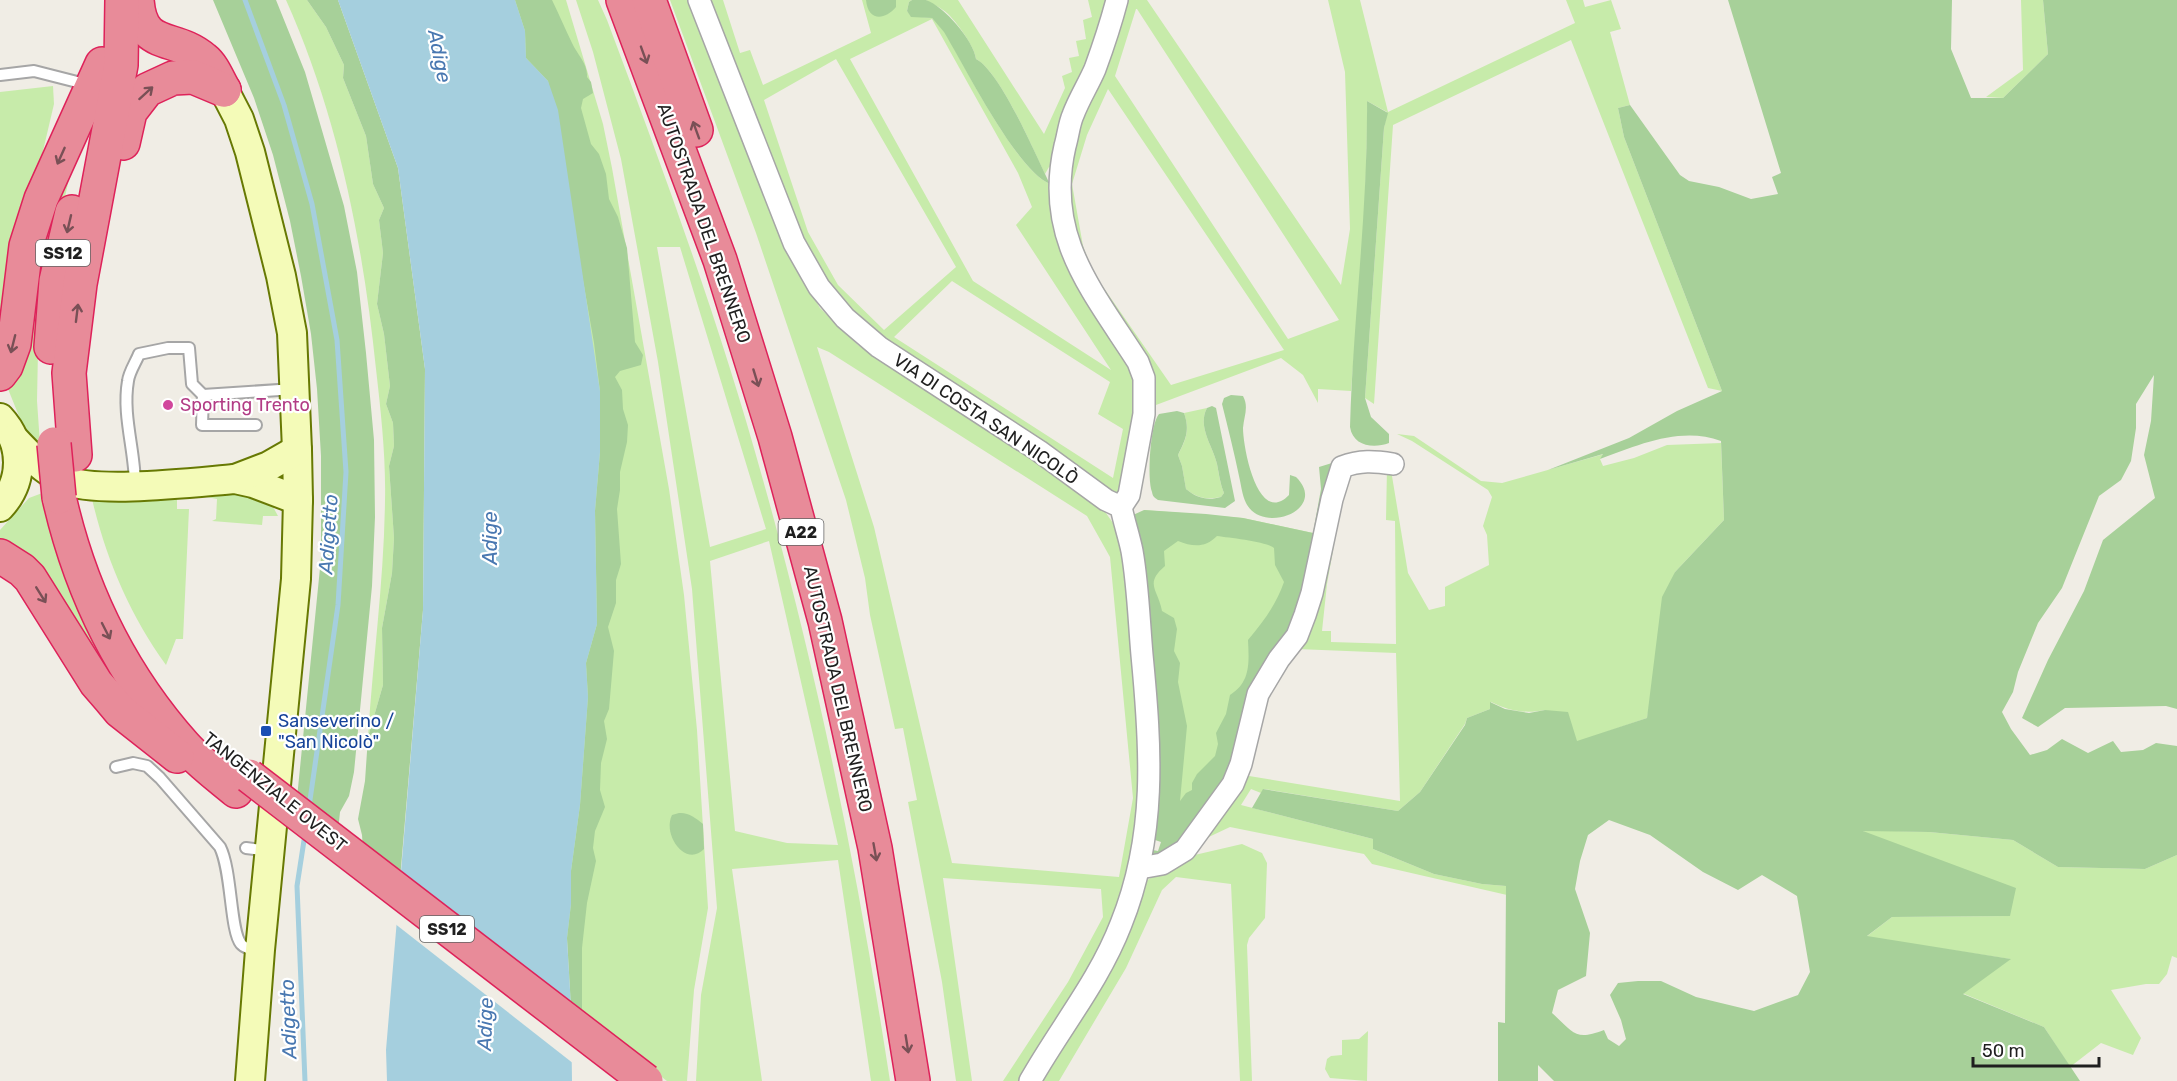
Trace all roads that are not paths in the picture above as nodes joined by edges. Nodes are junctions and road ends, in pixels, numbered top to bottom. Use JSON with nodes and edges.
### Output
{"nodes":[{"id":1,"x":105,"y":0,"type":"edge"},
{"id":2,"x":122,"y":0,"type":"edge"},
{"id":3,"x":137,"y":0,"type":"edge"},
{"id":4,"x":623,"y":0,"type":"edge"},
{"id":5,"x":649,"y":0,"type":"edge"},
{"id":6,"x":699,"y":0,"type":"edge"},
{"id":7,"x":1117,"y":0,"type":"edge"},
{"id":8,"x":0,"y":75,"type":"edge"},
{"id":9,"x":97,"y":75,"type":"junction"},
{"id":10,"x":224,"y":90,"type":"junction"},
{"id":11,"x":88,"y":242,"type":"junction"},
{"id":12,"x":0,"y":374,"type":"edge"},
{"id":13,"x":294,"y":389,"type":"junction"},
{"id":14,"x":203,"y":395,"type":"junction"},
{"id":15,"x":256,"y":425,"type":"dead end"},
{"id":16,"x":7,"y":428,"type":"edge"},
{"id":17,"x":297,"y":450,"type":"junction"},
{"id":18,"x":1393,"y":464,"type":"dead end"},
{"id":19,"x":66,"y":474,"type":"junction"},
{"id":20,"x":235,"y":479,"type":"junction"},
{"id":21,"x":135,"y":485,"type":"junction"},
{"id":22,"x":298,"y":500,"type":"junction"},
{"id":23,"x":4,"y":502,"type":"edge"},
{"id":24,"x":1121,"y":507,"type":"junction"},
{"id":25,"x":0,"y":556,"type":"edge"},
{"id":26,"x":116,"y":767,"type":"dead end"},
{"id":27,"x":232,"y":779,"type":"junction"},
{"id":28,"x":1140,"y":868,"type":"junction"},
{"id":29,"x":260,"y":950,"type":"junction"},
{"id":30,"x":250,"y":1081,"type":"edge"},
{"id":31,"x":615,"y":1081,"type":"edge"},
{"id":32,"x":646,"y":1081,"type":"edge"},
{"id":33,"x":913,"y":1081,"type":"edge"},
{"id":34,"x":935,"y":1081,"type":"edge"},
{"id":35,"x":1030,"y":1081,"type":"edge"}],
"edges":[{"from":1,"to":9,"type":"highway","name":"TANGENZIALE OVEST","number":"SS12"},
{"from":2,"to":11,"type":"highway","name":"TANGENZIALE OVEST","number":"SS12"},
{"from":3,"to":10,"type":"highway"},
{"from":4,"to":33,"type":"highway","name":"AUTOSTRADA DEL BRENNERO","number":"A22","one_way":true},
{"from":34,"to":5,"type":"highway","name":"AUTOSTRADA DEL BRENNERO","number":"A22","one_way":true},
{"from":6,"to":24,"type":"street","name":"VIA DI COSTA SAN NICOLÒ"},
{"from":7,"to":24,"type":"street"},
{"from":8,"to":9,"type":"lane"},
{"from":9,"to":12,"type":"highway","one_way":true},
{"from":9,"to":19,"type":"highway","name":"TANGENZIALE OVEST","number":"SS12","one_way":true},
{"from":11,"to":10,"type":"highway","one_way":true},
{"from":10,"to":13,"type":"street"},
{"from":19,"to":11,"type":"highway","name":"TANGENZIALE OVEST","number":"SS12","one_way":true},
{"from":13,"to":14,"type":"lane"},
{"from":13,"to":17,"type":"street"},
{"from":14,"to":15,"type":"lane"},
{"from":14,"to":21,"type":"lane"},
{"from":16,"to":19,"type":"street"},
{"from":16,"to":23,"type":"street"},
{"from":17,"to":20,"type":"street"},
{"from":17,"to":22,"type":"street"},
{"from":18,"to":28,"type":"street"},
{"from":19,"to":21,"type":"street"},
{"from":19,"to":23,"type":"street"},
{"from":19,"to":27,"type":"highway","name":"TANGENZIALE OVEST","number":"SS12"},
{"from":20,"to":21,"type":"street"},
{"from":20,"to":22,"type":"street"},
{"from":22,"to":29,"type":"street"},
{"from":24,"to":28,"type":"street"},
{"from":25,"to":27,"type":"highway","one_way":true},
{"from":26,"to":29,"type":"lane"},
{"from":27,"to":31,"type":"highway","name":"TANGENZIALE OVEST","number":"SS12"},
{"from":27,"to":32,"type":"highway","name":"TANGENZIALE OVEST","number":"SS12","bridge":true},
{"from":28,"to":35,"type":"street"},
{"from":29,"to":30,"type":"street"}]}
